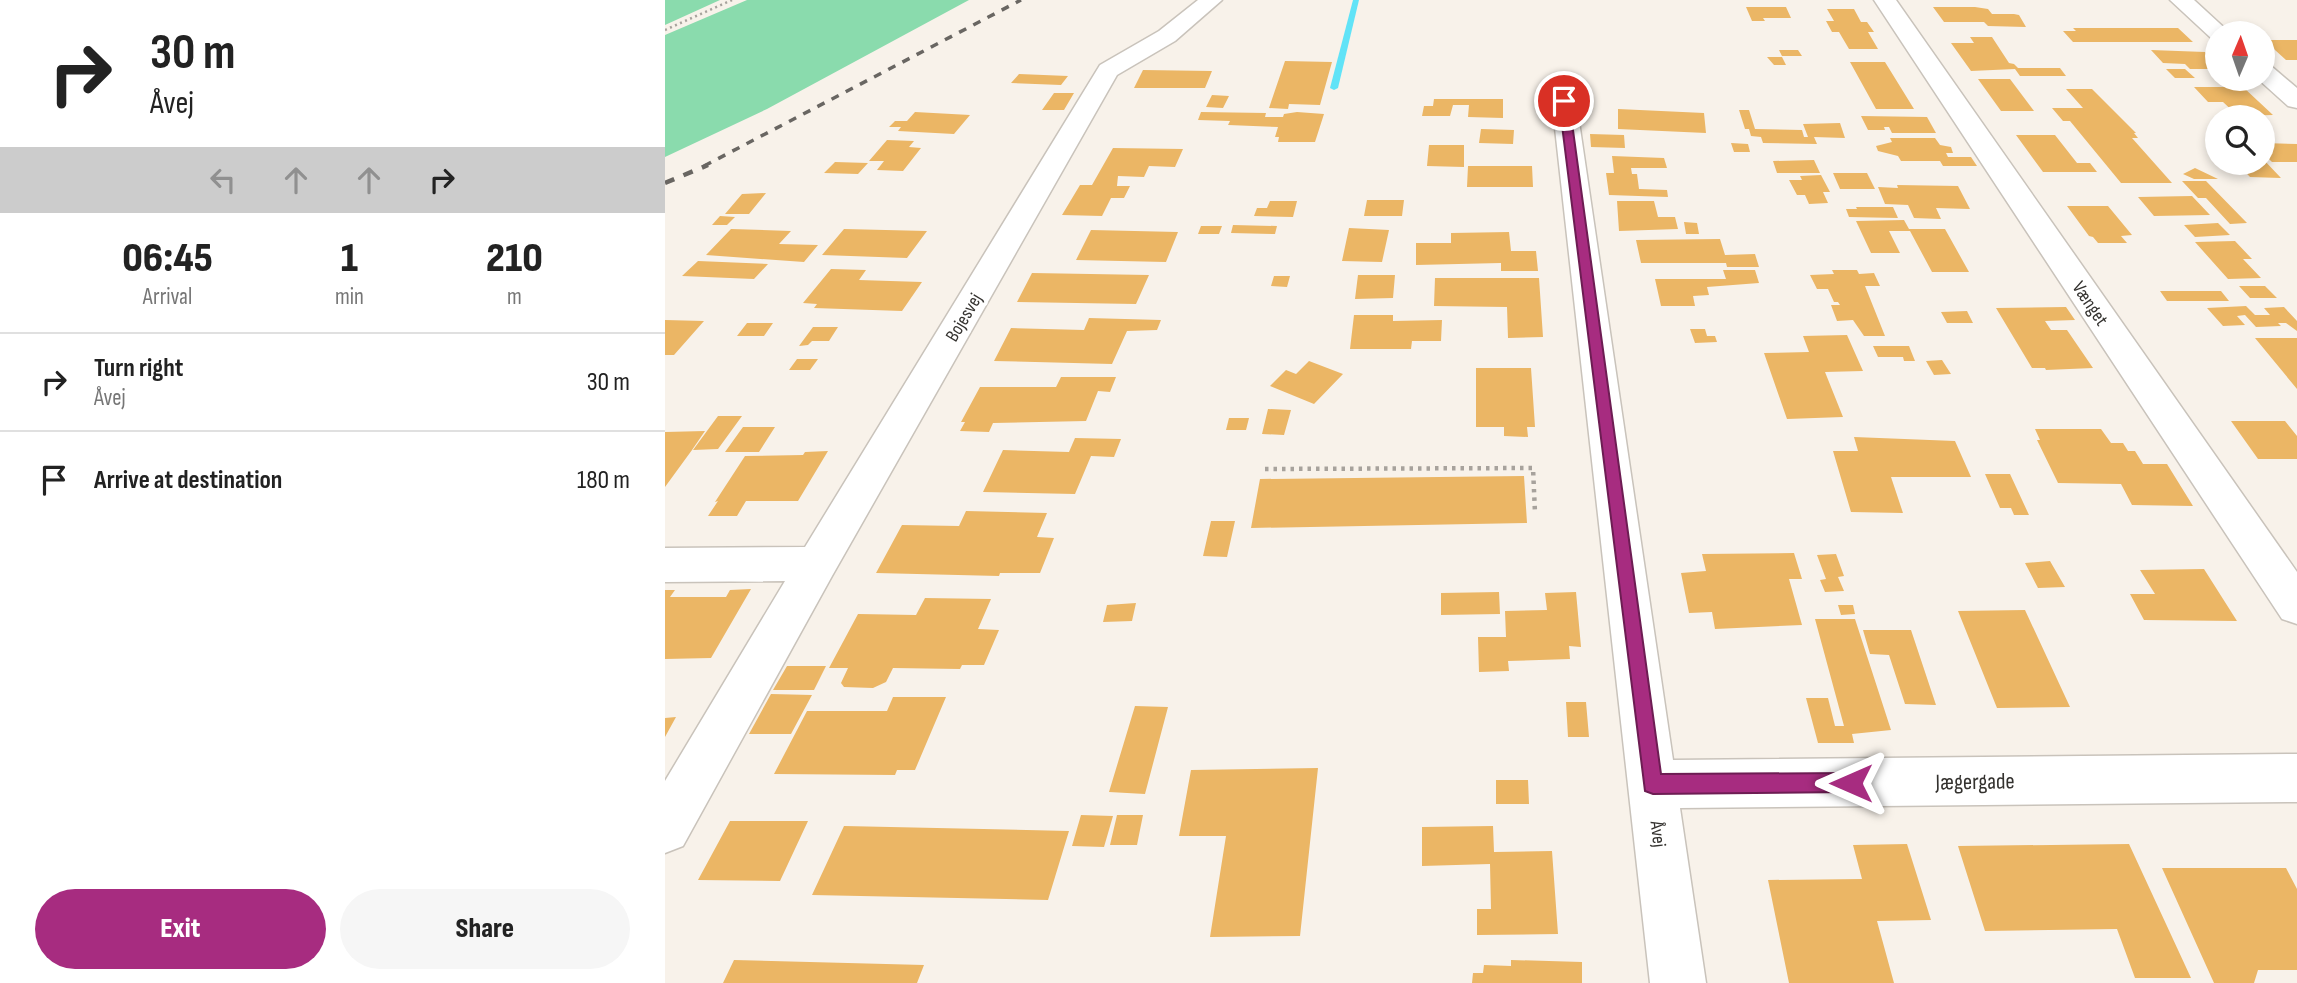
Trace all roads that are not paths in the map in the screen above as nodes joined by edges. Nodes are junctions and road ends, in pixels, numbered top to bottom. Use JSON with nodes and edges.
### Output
{"nodes":[{"id":1,"x":1211,"y":0,"type":"edge"},
{"id":2,"x":1885,"y":0,"type":"edge"},
{"id":3,"x":2181,"y":0,"type":"edge"},
{"id":4,"x":2205,"y":21,"type":"edge"},
{"id":5,"x":2275,"y":82,"type":"edge"},
{"id":6,"x":1564,"y":101,"type":"dead end"},
{"id":7,"x":2297,"y":101,"type":"edge"},
{"id":8,"x":817,"y":564,"type":"junction"},
{"id":9,"x":665,"y":565,"type":"edge"},
{"id":10,"x":2297,"y":606,"type":"edge"},
{"id":11,"x":2297,"y":778,"type":"edge"},
{"id":12,"x":1653,"y":784,"type":"junction"},
{"id":13,"x":665,"y":828,"type":"edge"},
{"id":14,"x":1678,"y":983,"type":"edge"}],
"edges":[{"from":1,"to":8,"type":"street","name":"Bojesvej"},
{"from":2,"to":10,"type":"street","name":"Vænget"},
{"from":3,"to":4,"type":"street"},
{"from":5,"to":7,"type":"street"},
{"from":6,"to":12,"type":"street","name":"Åvej"},
{"from":8,"to":9,"type":"street"},
{"from":8,"to":13,"type":"street","name":"Bojesvej"},
{"from":11,"to":12,"type":"street","name":"Jægergade"},
{"from":12,"to":14,"type":"street","name":"Åvej"}]}
